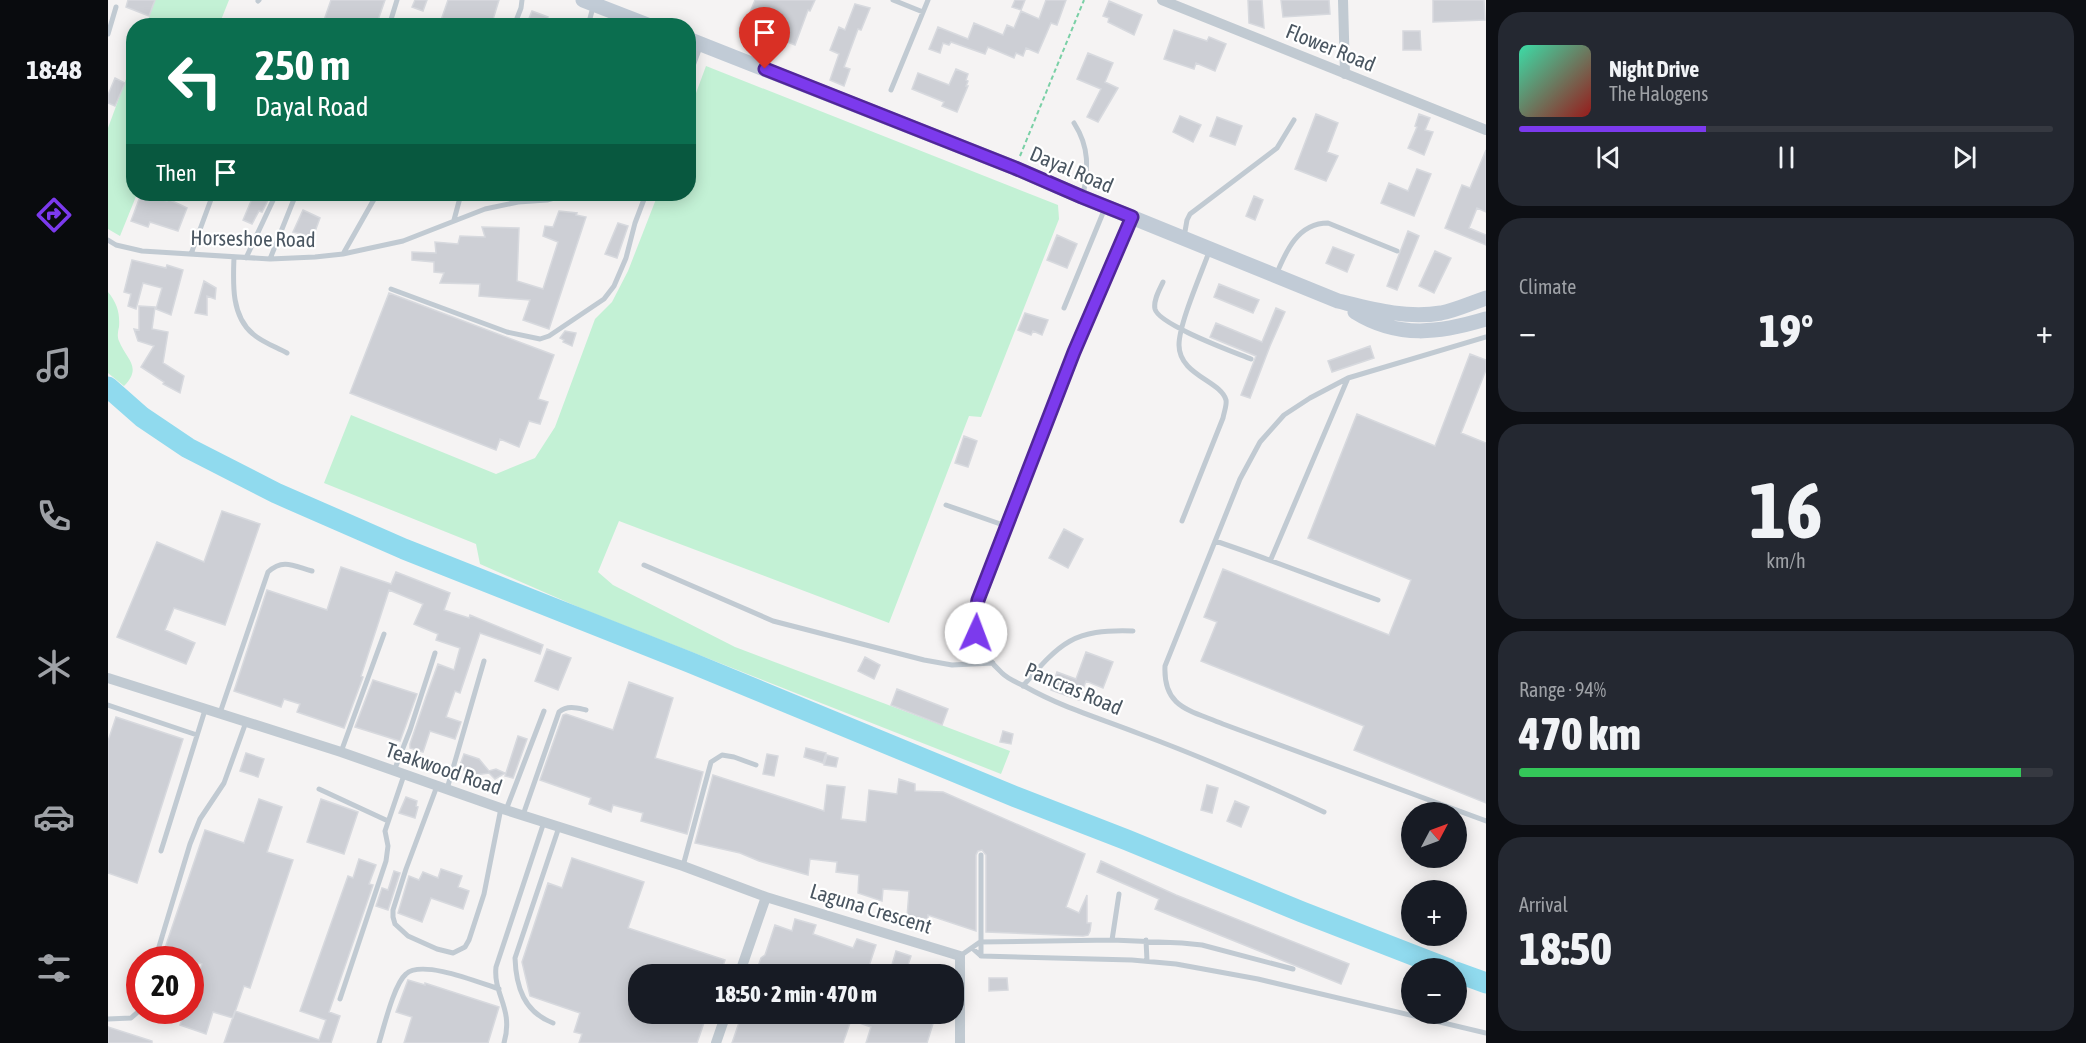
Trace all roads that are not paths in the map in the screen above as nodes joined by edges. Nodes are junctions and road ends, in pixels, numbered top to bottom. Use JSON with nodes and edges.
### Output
{"nodes":[{"id":1,"x":397,"y":0,"type":"edge"},
{"id":2,"x":522,"y":0,"type":"edge"},
{"id":3,"x":893,"y":0,"type":"edge"},
{"id":4,"x":928,"y":0,"type":"edge"},
{"id":5,"x":1162,"y":0,"type":"edge"},
{"id":6,"x":1342,"y":0,"type":"edge"},
{"id":7,"x":591,"y":2,"type":"edge"},
{"id":8,"x":116,"y":7,"type":"dead end"},
{"id":9,"x":923,"y":12,"type":"junction"},
{"id":10,"x":391,"y":18,"type":"edge"},
{"id":11,"x":517,"y":18,"type":"edge"},
{"id":12,"x":589,"y":18,"type":"edge"},
{"id":13,"x":630,"y":18,"type":"edge"},
{"id":14,"x":108,"y":34,"type":"edge"},
{"id":15,"x":696,"y":42,"type":"edge"},
{"id":16,"x":1345,"y":74,"type":"junction"},
{"id":17,"x":891,"y":90,"type":"dead end"},
{"id":18,"x":1294,"y":120,"type":"dead end"},
{"id":19,"x":1074,"y":123,"type":"dead end"},
{"id":20,"x":1486,"y":130,"type":"edge"},
{"id":21,"x":1082,"y":197,"type":"junction"},
{"id":22,"x":210,"y":201,"type":"edge"},
{"id":23,"x":273,"y":201,"type":"edge"},
{"id":24,"x":293,"y":201,"type":"edge"},
{"id":25,"x":373,"y":201,"type":"edge"},
{"id":26,"x":459,"y":201,"type":"edge"},
{"id":27,"x":532,"y":201,"type":"edge"},
{"id":28,"x":643,"y":201,"type":"edge"},
{"id":29,"x":518,"y":202,"type":"joint"},
{"id":30,"x":1106,"y":207,"type":"junction"},
{"id":31,"x":1132,"y":217,"type":"junction"},
{"id":32,"x":454,"y":220,"type":"junction"},
{"id":33,"x":1184,"y":238,"type":"junction"},
{"id":34,"x":108,"y":240,"type":"edge"},
{"id":35,"x":1210,"y":248,"type":"junction"},
{"id":36,"x":1397,"y":251,"type":"dead end"},
{"id":37,"x":191,"y":254,"type":"junction"},
{"id":38,"x":343,"y":254,"type":"junction"},
{"id":39,"x":234,"y":257,"type":"junction"},
{"id":40,"x":246,"y":258,"type":"junction"},
{"id":41,"x":270,"y":259,"type":"junction"},
{"id":42,"x":1275,"y":276,"type":"junction"},
{"id":43,"x":1163,"y":282,"type":"dead end"},
{"id":44,"x":391,"y":289,"type":"dead end"},
{"id":45,"x":1486,"y":298,"type":"edge"},
{"id":46,"x":1338,"y":301,"type":"junction"},
{"id":47,"x":1064,"y":308,"type":"dead end"},
{"id":48,"x":1486,"y":319,"type":"edge"},
{"id":49,"x":1182,"y":330,"type":"junction"},
{"id":50,"x":1486,"y":337,"type":"edge"},
{"id":51,"x":287,"y":353,"type":"dead end"},
{"id":52,"x":1251,"y":359,"type":"dead end"},
{"id":53,"x":1348,"y":378,"type":"junction"},
{"id":54,"x":946,"y":505,"type":"dead end"},
{"id":55,"x":1182,"y":521,"type":"dead end"},
{"id":56,"x":1006,"y":526,"type":"junction"},
{"id":57,"x":1215,"y":541,"type":"junction"},
{"id":58,"x":1271,"y":559,"type":"junction"},
{"id":59,"x":644,"y":564,"type":"dead end"},
{"id":60,"x":312,"y":571,"type":"dead end"},
{"id":61,"x":1378,"y":600,"type":"dead end"},
{"id":62,"x":1133,"y":631,"type":"dead end"},
{"id":63,"x":384,"y":634,"type":"dead end"},
{"id":64,"x":435,"y":653,"type":"dead end"},
{"id":65,"x":484,"y":661,"type":"dead end"},
{"id":66,"x":993,"y":663,"type":"junction"},
{"id":67,"x":108,"y":678,"type":"edge"},
{"id":68,"x":1023,"y":686,"type":"junction"},
{"id":69,"x":108,"y":705,"type":"edge"},
{"id":70,"x":206,"y":708,"type":"junction"},
{"id":71,"x":586,"y":710,"type":"dead end"},
{"id":72,"x":544,"y":711,"type":"dead end"},
{"id":73,"x":220,"y":713,"type":"junction"},
{"id":74,"x":246,"y":722,"type":"junction"},
{"id":75,"x":197,"y":735,"type":"junction"},
{"id":76,"x":341,"y":752,"type":"junction"},
{"id":77,"x":756,"y":765,"type":"dead end"},
{"id":78,"x":399,"y":773,"type":"junction"},
{"id":79,"x":442,"y":788,"type":"junction"},
{"id":80,"x":319,"y":789,"type":"dead end"},
{"id":81,"x":504,"y":809,"type":"junction"},
{"id":82,"x":1324,"y":812,"type":"dead end"},
{"id":83,"x":523,"y":815,"type":"junction"},
{"id":84,"x":388,"y":820,"type":"junction"},
{"id":85,"x":1486,"y":821,"type":"edge"},
{"id":86,"x":544,"y":822,"type":"junction"},
{"id":87,"x":559,"y":827,"type":"junction"},
{"id":88,"x":161,"y":851,"type":"dead end"},
{"id":89,"x":981,"y":855,"type":"dead end"},
{"id":90,"x":683,"y":866,"type":"junction"},
{"id":91,"x":1119,"y":894,"type":"dead end"},
{"id":92,"x":766,"y":897,"type":"junction"},
{"id":93,"x":1112,"y":940,"type":"junction"},
{"id":94,"x":1146,"y":940,"type":"junction"},
{"id":95,"x":981,"y":942,"type":"junction"},
{"id":96,"x":159,"y":946,"type":"edge"},
{"id":97,"x":972,"y":948,"type":"junction"},
{"id":98,"x":960,"y":956,"type":"junction"},
{"id":99,"x":981,"y":956,"type":"junction"},
{"id":100,"x":1147,"y":961,"type":"junction"},
{"id":101,"x":743,"y":964,"type":"edge"},
{"id":102,"x":1293,"y":969,"type":"dead end"},
{"id":103,"x":499,"y":989,"type":"junction"},
{"id":104,"x":340,"y":999,"type":"dead end"},
{"id":105,"x":126,"y":1018,"type":"edge"},
{"id":106,"x":108,"y":1019,"type":"edge"},
{"id":107,"x":553,"y":1023,"type":"dead end"},
{"id":108,"x":723,"y":1024,"type":"edge"},
{"id":109,"x":1486,"y":1033,"type":"edge"},
{"id":110,"x":378,"y":1043,"type":"edge"},
{"id":111,"x":504,"y":1043,"type":"edge"},
{"id":112,"x":716,"y":1043,"type":"edge"},
{"id":113,"x":960,"y":1043,"type":"edge"}],
"edges":[{"from":1,"to":10,"type":"lane"},
{"from":2,"to":11,"type":"lane"},
{"from":3,"to":9,"type":"lane"},
{"from":4,"to":9,"type":"lane"},
{"from":5,"to":16,"type":"street","name":"Flower Road"},
{"from":6,"to":16,"type":"street"},
{"from":7,"to":12,"type":"lane"},
{"from":7,"to":13,"type":"street"},
{"from":8,"to":14,"type":"lane"},
{"from":9,"to":17,"type":"lane"},
{"from":15,"to":21,"type":"street","name":"Dayal Road"},
{"from":16,"to":20,"type":"street","name":"Flower Road"},
{"from":18,"to":33,"type":"lane"},
{"from":19,"to":21,"type":"lane"},
{"from":21,"to":30,"type":"street","name":"Dayal Road"},
{"from":22,"to":37,"type":"lane"},
{"from":23,"to":40,"type":"lane"},
{"from":24,"to":41,"type":"lane"},
{"from":25,"to":38,"type":"lane"},
{"from":26,"to":32,"type":"lane"},
{"from":27,"to":29,"type":"lane","name":"Horseshoe Road"},
{"from":28,"to":44,"type":"lane"},
{"from":29,"to":32,"type":"lane","name":"Horseshoe Road"},
{"from":30,"to":31,"type":"street","name":"Dayal Road"},
{"from":30,"to":47,"type":"lane"},
{"from":31,"to":33,"type":"street","name":"Dayal Road"},
{"from":31,"to":56,"type":"lane","name":"Pancras Road"},
{"from":32,"to":38,"type":"lane","name":"Horseshoe Road"},
{"from":33,"to":35,"type":"street","name":"Dayal Road"},
{"from":34,"to":37,"type":"lane","name":"Horseshoe Road"},
{"from":35,"to":42,"type":"street","name":"Dayal Road"},
{"from":35,"to":49,"type":"lane"},
{"from":36,"to":42,"type":"lane"},
{"from":37,"to":39,"type":"lane","name":"Horseshoe Road"},
{"from":38,"to":41,"type":"lane","name":"Horseshoe Road"},
{"from":39,"to":40,"type":"lane","name":"Horseshoe Road"},
{"from":39,"to":51,"type":"lane"},
{"from":40,"to":41,"type":"lane","name":"Horseshoe Road"},
{"from":42,"to":46,"type":"street","name":"Dayal Road"},
{"from":43,"to":49,"type":"lane"},
{"from":45,"to":46,"type":"street","name":"Dayal Road"},
{"from":46,"to":48,"type":"street","name":"Dayal Road"},
{"from":49,"to":52,"type":"lane"},
{"from":49,"to":55,"type":"lane"},
{"from":50,"to":53,"type":"lane"},
{"from":53,"to":57,"type":"lane"},
{"from":53,"to":58,"type":"lane"},
{"from":54,"to":56,"type":"lane"},
{"from":56,"to":66,"type":"lane","name":"Pancras Road"},
{"from":57,"to":58,"type":"lane"},
{"from":57,"to":85,"type":"lane"},
{"from":58,"to":61,"type":"lane"},
{"from":59,"to":66,"type":"lane"},
{"from":60,"to":73,"type":"lane"},
{"from":62,"to":68,"type":"lane"},
{"from":63,"to":76,"type":"lane"},
{"from":64,"to":78,"type":"lane"},
{"from":65,"to":79,"type":"lane"},
{"from":66,"to":68,"type":"lane","name":"Pancras Road"},
{"from":67,"to":70,"type":"street","name":"Teakwood Road"},
{"from":68,"to":82,"type":"lane","name":"Pancras Road"},
{"from":69,"to":75,"type":"lane"},
{"from":70,"to":73,"type":"street","name":"Teakwood Road"},
{"from":70,"to":75,"type":"lane"},
{"from":71,"to":83,"type":"lane"},
{"from":72,"to":81,"type":"lane"},
{"from":73,"to":74,"type":"street","name":"Teakwood Road"},
{"from":74,"to":76,"type":"street","name":"Teakwood Road"},
{"from":74,"to":96,"type":"lane"},
{"from":75,"to":88,"type":"lane"},
{"from":76,"to":78,"type":"street","name":"Teakwood Road"},
{"from":77,"to":90,"type":"lane"},
{"from":78,"to":79,"type":"street","name":"Teakwood Road"},
{"from":78,"to":84,"type":"lane"},
{"from":79,"to":81,"type":"street","name":"Teakwood Road"},
{"from":79,"to":81,"type":"lane"},
{"from":80,"to":84,"type":"lane"},
{"from":81,"to":83,"type":"street","name":"Teakwood Road"},
{"from":83,"to":86,"type":"street","name":"Teakwood Road"},
{"from":84,"to":104,"type":"lane"},
{"from":86,"to":87,"type":"street","name":"Teakwood Road"},
{"from":86,"to":103,"type":"lane"},
{"from":87,"to":90,"type":"street","name":"Teakwood Road"},
{"from":87,"to":107,"type":"lane"},
{"from":89,"to":95,"type":"lane"},
{"from":90,"to":92,"type":"street","name":"Teakwood Road"},
{"from":91,"to":93,"type":"lane"},
{"from":92,"to":98,"type":"street","name":"Laguna Crescent"},
{"from":92,"to":101,"type":"street"},
{"from":93,"to":94,"type":"lane"},
{"from":93,"to":95,"type":"lane"},
{"from":94,"to":100,"type":"lane"},
{"from":94,"to":102,"type":"lane"},
{"from":95,"to":97,"type":"lane"},
{"from":95,"to":99,"type":"lane"},
{"from":97,"to":98,"type":"lane"},
{"from":97,"to":99,"type":"lane"},
{"from":98,"to":113,"type":"street"},
{"from":99,"to":100,"type":"lane"},
{"from":100,"to":109,"type":"lane"},
{"from":103,"to":110,"type":"lane"},
{"from":103,"to":111,"type":"lane"},
{"from":105,"to":106,"type":"lane"},
{"from":108,"to":112,"type":"street"}]}
